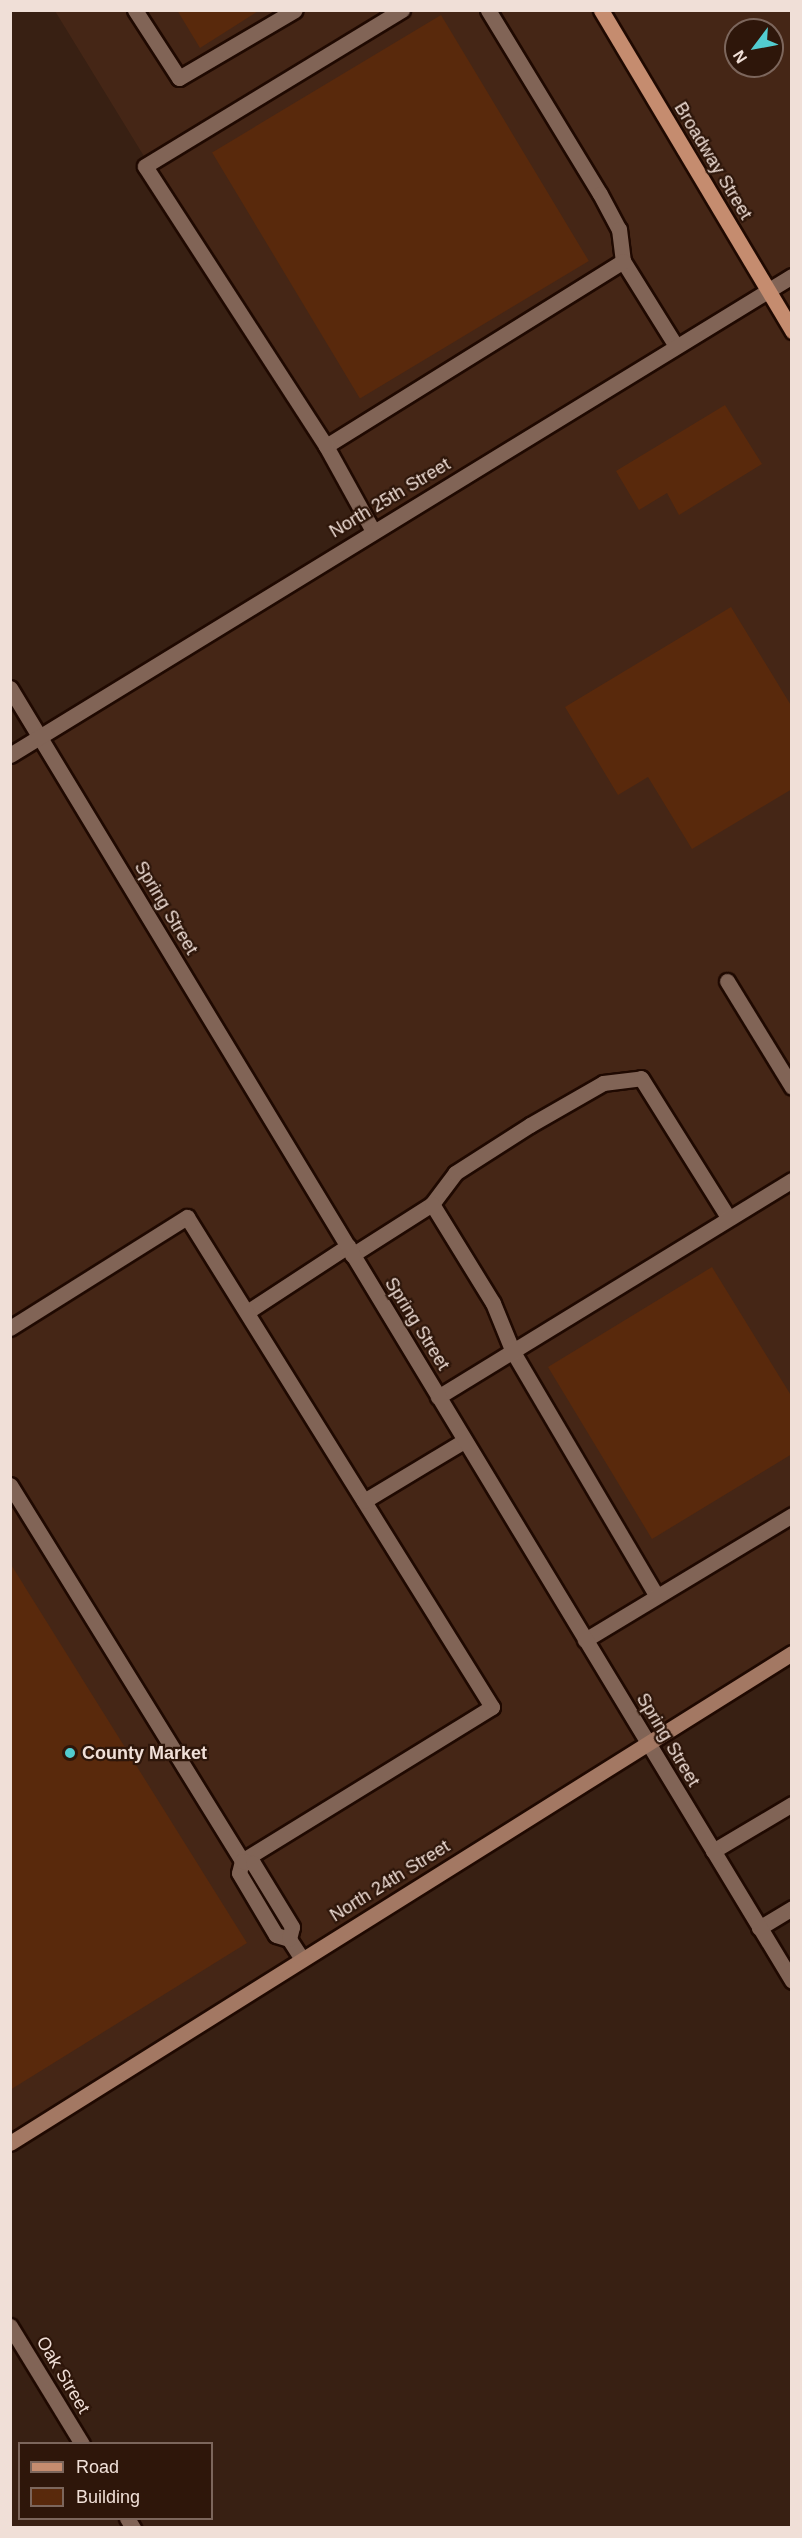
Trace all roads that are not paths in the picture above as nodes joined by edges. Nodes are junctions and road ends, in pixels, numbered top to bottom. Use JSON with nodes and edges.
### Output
{"nodes":[{"id":1,"x":135,"y":10,"type":"edge"},
{"id":2,"x":295,"y":10,"type":"edge"},
{"id":3,"x":402,"y":10,"type":"edge"},
{"id":4,"x":488,"y":10,"type":"edge"},
{"id":5,"x":601,"y":10,"type":"edge"},
{"id":6,"x":624,"y":261,"type":"junction"},
{"id":7,"x":792,"y":276,"type":"edge"},
{"id":8,"x":767,"y":291,"type":"junction"},
{"id":9,"x":792,"y":331,"type":"edge"},
{"id":10,"x":676,"y":346,"type":"junction"},
{"id":11,"x":326,"y":446,"type":"junction"},
{"id":12,"x":373,"y":531,"type":"junction"},
{"id":13,"x":10,"y":688,"type":"edge"},
{"id":14,"x":40,"y":736,"type":"junction"},
{"id":15,"x":10,"y":755,"type":"edge"},
{"id":16,"x":727,"y":981,"type":"dead end"},
{"id":17,"x":792,"y":1087,"type":"edge"},
{"id":18,"x":792,"y":1180,"type":"edge"},
{"id":19,"x":432,"y":1204,"type":"junction"},
{"id":20,"x":728,"y":1217,"type":"junction"},
{"id":21,"x":350,"y":1251,"type":"junction"},
{"id":22,"x":247,"y":1312,"type":"junction"},
{"id":23,"x":10,"y":1328,"type":"edge"},
{"id":24,"x":513,"y":1352,"type":"junction"},
{"id":25,"x":438,"y":1396,"type":"junction"},
{"id":26,"x":464,"y":1441,"type":"junction"},
{"id":27,"x":10,"y":1485,"type":"edge"},
{"id":28,"x":364,"y":1501,"type":"junction"},
{"id":29,"x":792,"y":1515,"type":"edge"},
{"id":30,"x":657,"y":1595,"type":"junction"},
{"id":31,"x":585,"y":1640,"type":"junction"},
{"id":32,"x":792,"y":1653,"type":"edge"},
{"id":33,"x":647,"y":1743,"type":"junction"},
{"id":34,"x":792,"y":1804,"type":"edge"},
{"id":35,"x":713,"y":1851,"type":"junction"},
{"id":36,"x":242,"y":1861,"type":"junction"},
{"id":37,"x":792,"y":1908,"type":"edge"},
{"id":38,"x":759,"y":1928,"type":"junction"},
{"id":39,"x":302,"y":1959,"type":"junction"},
{"id":40,"x":792,"y":1981,"type":"edge"},
{"id":41,"x":10,"y":2143,"type":"edge"},
{"id":42,"x":10,"y":2326,"type":"edge"},
{"id":43,"x":81,"y":2442,"type":"edge"}],
"edges":[{"from":1,"to":2,"type":"street"},
{"from":3,"to":11,"type":"street"},
{"from":4,"to":6,"type":"street"},
{"from":5,"to":8,"type":"main road","name":"Broadway Street"},
{"from":6,"to":10,"type":"street"},
{"from":6,"to":11,"type":"street"},
{"from":7,"to":8,"type":"street","name":"North 25th Street"},
{"from":8,"to":9,"type":"main road","name":"Broadway Street"},
{"from":8,"to":10,"type":"street","name":"North 25th Street"},
{"from":10,"to":12,"type":"street","name":"North 25th Street"},
{"from":11,"to":12,"type":"street"},
{"from":12,"to":14,"type":"street","name":"North 25th Street"},
{"from":13,"to":14,"type":"street","name":"Spring Street"},
{"from":14,"to":15,"type":"street","name":"North 25th Street"},
{"from":14,"to":21,"type":"street","name":"Spring Street"},
{"from":16,"to":17,"type":"street"},
{"from":18,"to":20,"type":"street"},
{"from":19,"to":20,"type":"street"},
{"from":19,"to":21,"type":"street"},
{"from":19,"to":24,"type":"street"},
{"from":20,"to":24,"type":"street"},
{"from":21,"to":22,"type":"street"},
{"from":21,"to":25,"type":"street","name":"Spring Street"},
{"from":22,"to":23,"type":"street"},
{"from":22,"to":28,"type":"street"},
{"from":24,"to":25,"type":"street"},
{"from":24,"to":30,"type":"street"},
{"from":25,"to":26,"type":"street","name":"Spring Street"},
{"from":26,"to":28,"type":"street"},
{"from":26,"to":31,"type":"street","name":"Spring Street"},
{"from":27,"to":36,"type":"street"},
{"from":28,"to":36,"type":"street"},
{"from":29,"to":30,"type":"street"},
{"from":30,"to":31,"type":"street"},
{"from":31,"to":33,"type":"street","name":"Spring Street"},
{"from":32,"to":33,"type":"main road","name":"North 24th Street"},
{"from":33,"to":35,"type":"street","name":"Spring Street"},
{"from":33,"to":39,"type":"main road","name":"North 24th Street"},
{"from":34,"to":35,"type":"street"},
{"from":35,"to":38,"type":"street","name":"Spring Street"},
{"from":36,"to":39,"type":"street"},
{"from":37,"to":38,"type":"street"},
{"from":38,"to":40,"type":"street","name":"Spring Street"},
{"from":39,"to":41,"type":"main road","name":"North 24th Street"},
{"from":42,"to":43,"type":"street","name":"Oak Street"}]}
